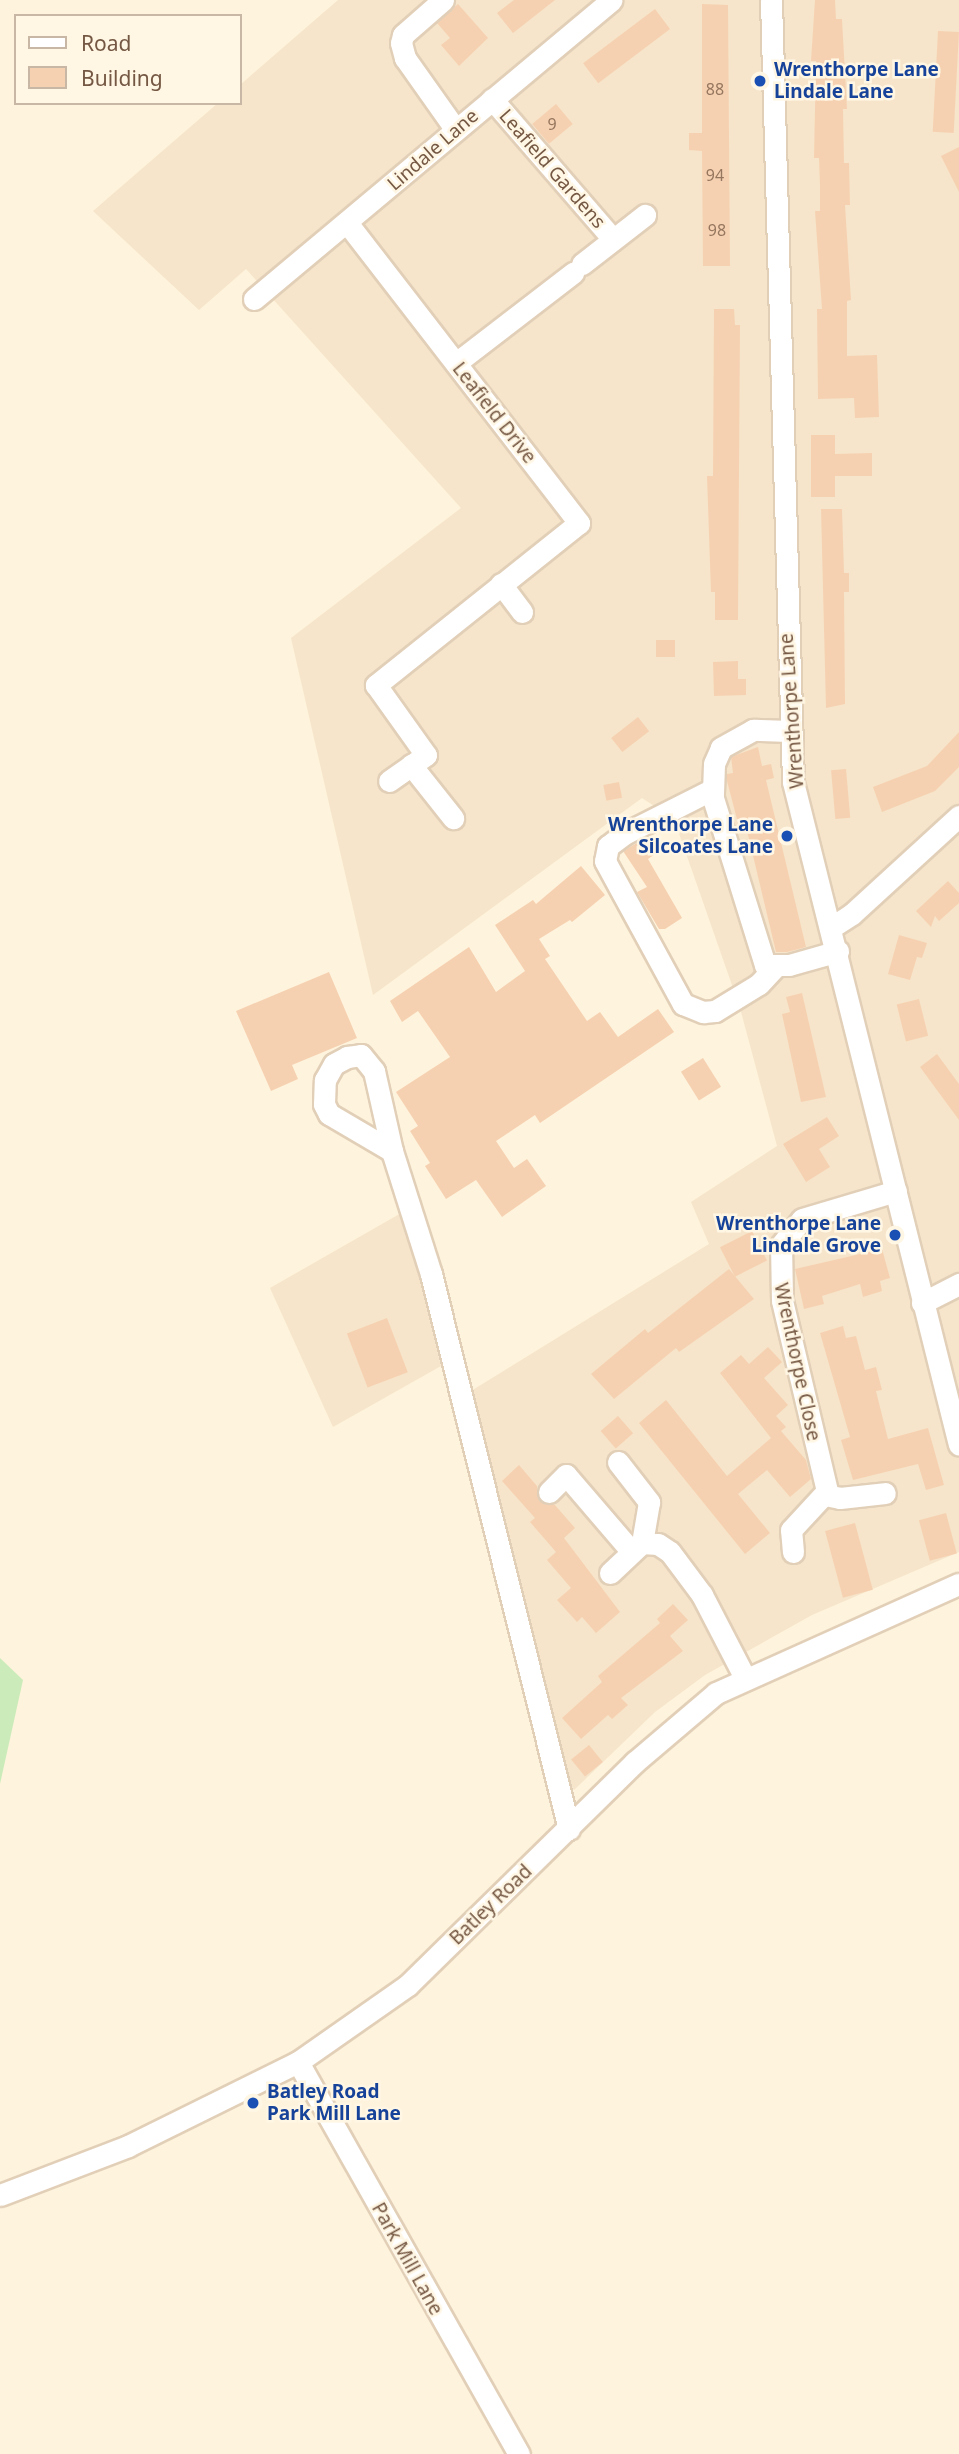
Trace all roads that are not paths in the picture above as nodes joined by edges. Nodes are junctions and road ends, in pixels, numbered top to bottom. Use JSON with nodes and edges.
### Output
{"nodes":[{"id":1,"x":443,"y":0,"type":"edge"},
{"id":2,"x":611,"y":0,"type":"edge"},
{"id":3,"x":771,"y":0,"type":"edge"},
{"id":4,"x":492,"y":99,"type":"junction"},
{"id":5,"x":456,"y":130,"type":"junction"},
{"id":6,"x":645,"y":215,"type":"dead end"},
{"id":7,"x":348,"y":224,"type":"junction"},
{"id":8,"x":613,"y":239,"type":"junction"},
{"id":9,"x":254,"y":299,"type":"dead end"},
{"id":10,"x":456,"y":363,"type":"junction"},
{"id":11,"x":502,"y":584,"type":"junction"},
{"id":12,"x":522,"y":612,"type":"dead end"},
{"id":13,"x":789,"y":731,"type":"junction"},
{"id":14,"x":411,"y":765,"type":"junction"},
{"id":15,"x":389,"y":781,"type":"dead end"},
{"id":16,"x":713,"y":789,"type":"junction"},
{"id":17,"x":959,"y":816,"type":"edge"},
{"id":18,"x":453,"y":818,"type":"dead end"},
{"id":19,"x":832,"y":927,"type":"junction"},
{"id":20,"x":838,"y":951,"type":"junction"},
{"id":21,"x":777,"y":965,"type":"junction"},
{"id":22,"x":392,"y":1151,"type":"dead end"},
{"id":23,"x":896,"y":1191,"type":"junction"},
{"id":24,"x":959,"y":1284,"type":"edge"},
{"id":25,"x":922,"y":1303,"type":"junction"},
{"id":26,"x":949,"y":1375,"type":"edge"},
{"id":27,"x":959,"y":1445,"type":"edge"},
{"id":28,"x":618,"y":1462,"type":"dead end"},
{"id":29,"x":549,"y":1492,"type":"dead end"},
{"id":30,"x":885,"y":1493,"type":"dead end"},
{"id":31,"x":825,"y":1495,"type":"junction"},
{"id":32,"x":632,"y":1545,"type":"junction"},
{"id":33,"x":793,"y":1552,"type":"dead end"},
{"id":34,"x":610,"y":1573,"type":"dead end"},
{"id":35,"x":959,"y":1584,"type":"edge"},
{"id":36,"x":744,"y":1676,"type":"junction"},
{"id":37,"x":569,"y":1829,"type":"junction"},
{"id":38,"x":298,"y":2062,"type":"junction"},
{"id":39,"x":0,"y":2195,"type":"edge"},
{"id":40,"x":519,"y":2454,"type":"edge"}],
"edges":[{"from":1,"to":5,"type":"street"},
{"from":2,"to":4,"type":"street","name":"Lindale Lane"},
{"from":3,"to":13,"type":"street","name":"Wrenthorpe Lane"},
{"from":4,"to":5,"type":"street","name":"Lindale Lane"},
{"from":4,"to":8,"type":"street","name":"Leafield Gardens"},
{"from":5,"to":7,"type":"street","name":"Lindale Lane"},
{"from":6,"to":8,"type":"street","name":"Leafield Gardens"},
{"from":7,"to":9,"type":"street","name":"Lindale Lane"},
{"from":7,"to":10,"type":"street","name":"Leafield Drive"},
{"from":8,"to":10,"type":"street","name":"Leafield Gardens"},
{"from":10,"to":11,"type":"street","name":"Leafield Drive"},
{"from":11,"to":12,"type":"street"},
{"from":11,"to":14,"type":"street","name":"Leafield Drive"},
{"from":13,"to":16,"type":"street"},
{"from":13,"to":19,"type":"street","name":"Wrenthorpe Lane"},
{"from":14,"to":15,"type":"street"},
{"from":14,"to":18,"type":"street"},
{"from":16,"to":21,"type":"street"},
{"from":16,"to":21,"type":"street"},
{"from":17,"to":19,"type":"street"},
{"from":19,"to":20,"type":"street","name":"Wrenthorpe Lane"},
{"from":20,"to":21,"type":"street"},
{"from":20,"to":23,"type":"street","name":"Wrenthorpe Lane"},
{"from":22,"to":37,"type":"street"},
{"from":23,"to":25,"type":"street","name":"Wrenthorpe Lane"},
{"from":23,"to":31,"type":"street","name":"Wrenthorpe Close"},
{"from":24,"to":25,"type":"street"},
{"from":25,"to":26,"type":"street","name":"Wrenthorpe Lane"},
{"from":26,"to":27,"type":"street","name":"Wrenthorpe Lane"},
{"from":28,"to":32,"type":"street"},
{"from":29,"to":32,"type":"street"},
{"from":30,"to":31,"type":"street"},
{"from":31,"to":33,"type":"street"},
{"from":32,"to":34,"type":"street"},
{"from":32,"to":36,"type":"street"},
{"from":35,"to":36,"type":"street","name":"Batley Road"},
{"from":36,"to":37,"type":"street","name":"Batley Road"},
{"from":37,"to":38,"type":"street","name":"Batley Road"},
{"from":38,"to":39,"type":"street","name":"Batley Road"},
{"from":38,"to":40,"type":"street","name":"Park Mill Lane"}]}
